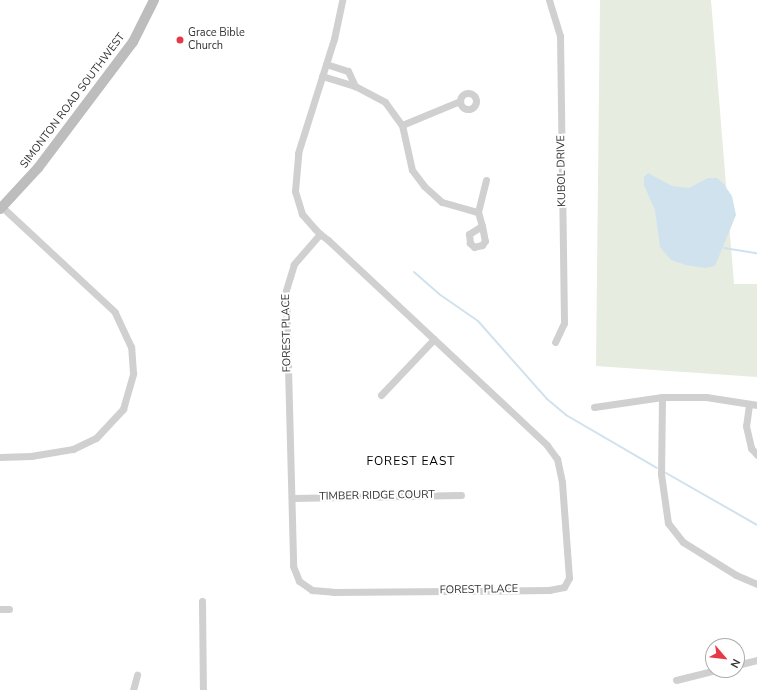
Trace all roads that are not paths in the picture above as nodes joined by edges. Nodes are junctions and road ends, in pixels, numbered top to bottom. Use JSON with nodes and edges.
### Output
{"nodes":[{"id":1,"x":154,"y":0,"type":"edge"},
{"id":2,"x":342,"y":0,"type":"edge"},
{"id":3,"x":549,"y":0,"type":"edge"},
{"id":4,"x":326,"y":64,"type":"junction"},
{"id":5,"x":322,"y":76,"type":"junction"},
{"id":6,"x":355,"y":86,"type":"junction"},
{"id":7,"x":460,"y":101,"type":"dead end"},
{"id":8,"x":402,"y":125,"type":"junction"},
{"id":9,"x":486,"y":180,"type":"dead end"},
{"id":10,"x":1,"y":208,"type":"edge"},
{"id":11,"x":478,"y":212,"type":"junction"},
{"id":12,"x":482,"y":226,"type":"dead end"},
{"id":13,"x":320,"y":234,"type":"junction"},
{"id":14,"x":434,"y":339,"type":"junction"},
{"id":15,"x":555,"y":342,"type":"dead end"},
{"id":16,"x":381,"y":395,"type":"dead end"},
{"id":17,"x":662,"y":398,"type":"junction"},
{"id":18,"x":753,"y":405,"type":"edge"},
{"id":19,"x":594,"y":407,"type":"dead end"},
{"id":20,"x":757,"y":455,"type":"edge"},
{"id":21,"x":0,"y":457,"type":"edge"},
{"id":22,"x":461,"y":495,"type":"dead end"},
{"id":23,"x":292,"y":498,"type":"junction"},
{"id":24,"x":757,"y":584,"type":"edge"},
{"id":25,"x":202,"y":601,"type":"dead end"},
{"id":26,"x":9,"y":608,"type":"dead end"},
{"id":27,"x":0,"y":609,"type":"edge"},
{"id":28,"x":757,"y":660,"type":"edge"},
{"id":29,"x":745,"y":663,"type":"edge"},
{"id":30,"x":705,"y":673,"type":"edge"},
{"id":31,"x":137,"y":675,"type":"dead end"},
{"id":32,"x":676,"y":680,"type":"dead end"},
{"id":33,"x":133,"y":690,"type":"edge"},
{"id":34,"x":203,"y":690,"type":"edge"}],
"edges":[{"from":1,"to":10,"type":"street","name":"SIMONTON ROAD SOUTHWEST"},
{"from":2,"to":4,"type":"street","name":"FOREST PLACE"},
{"from":3,"to":15,"type":"street","name":"KUBOL DRIVE"},
{"from":4,"to":5,"type":"street","name":"FOREST PLACE"},
{"from":4,"to":6,"type":"street"},
{"from":5,"to":6,"type":"street"},
{"from":5,"to":13,"type":"street","name":"FOREST PLACE"},
{"from":6,"to":8,"type":"street"},
{"from":7,"to":8,"type":"street"},
{"from":8,"to":11,"type":"street"},
{"from":9,"to":11,"type":"street"},
{"from":10,"to":21,"type":"street"},
{"from":11,"to":12,"type":"street"},
{"from":13,"to":14,"type":"street","name":"FOREST PLACE"},
{"from":13,"to":23,"type":"street","name":"FOREST PLACE"},
{"from":14,"to":16,"type":"street"},
{"from":14,"to":23,"type":"street","name":"FOREST PLACE"},
{"from":17,"to":18,"type":"street"},
{"from":17,"to":19,"type":"street"},
{"from":17,"to":24,"type":"street"},
{"from":18,"to":20,"type":"street"},
{"from":22,"to":23,"type":"street","name":"TIMBER RIDGE COURT"},
{"from":25,"to":34,"type":"street"},
{"from":26,"to":27,"type":"street"},
{"from":28,"to":29,"type":"street"},
{"from":30,"to":32,"type":"street"},
{"from":31,"to":33,"type":"street"}]}
